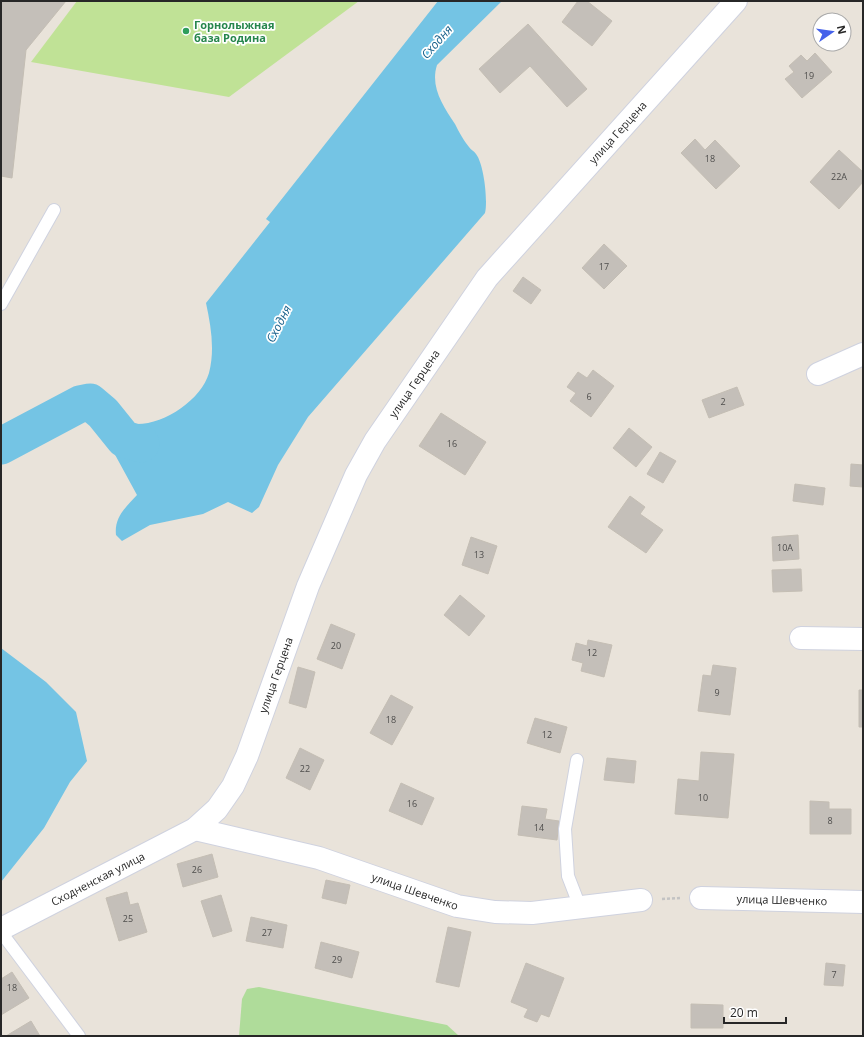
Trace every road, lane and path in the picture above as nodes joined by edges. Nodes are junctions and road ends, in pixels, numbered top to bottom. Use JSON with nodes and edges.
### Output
{"nodes":[{"id":1,"x":736,"y":1,"type":"edge"},
{"id":2,"x":54,"y":210,"type":"dead end"},
{"id":3,"x":1,"y":304,"type":"edge"},
{"id":4,"x":863,"y":354,"type":"edge"},
{"id":5,"x":818,"y":374,"type":"dead end"},
{"id":6,"x":801,"y":638,"type":"dead end"},
{"id":7,"x":863,"y":639,"type":"edge"},
{"id":8,"x":577,"y":760,"type":"dead end"},
{"id":9,"x":195,"y":829,"type":"junction"},
{"id":10,"x":701,"y":898,"type":"joint"},
{"id":11,"x":641,"y":900,"type":"joint"},
{"id":12,"x":863,"y":902,"type":"edge"},
{"id":13,"x":580,"y":907,"type":"junction"},
{"id":14,"x":1,"y":931,"type":"edge"},
{"id":15,"x":79,"y":1036,"type":"edge"}],
"edges":[{"from":1,"to":9,"type":"street","name":"улица Герцена"},
{"from":2,"to":3,"type":"lane"},
{"from":4,"to":5,"type":"street"},
{"from":6,"to":7,"type":"street"},
{"from":8,"to":13,"type":"lane"},
{"from":9,"to":13,"type":"street","name":"улица Шевченко"},
{"from":9,"to":14,"type":"street","name":"Сходненская улица"},
{"from":10,"to":11,"type":"path"},
{"from":10,"to":12,"type":"street","name":"улица Шевченко"},
{"from":11,"to":13,"type":"street","name":"улица Шевченко"},
{"from":14,"to":15,"type":"lane"}]}
